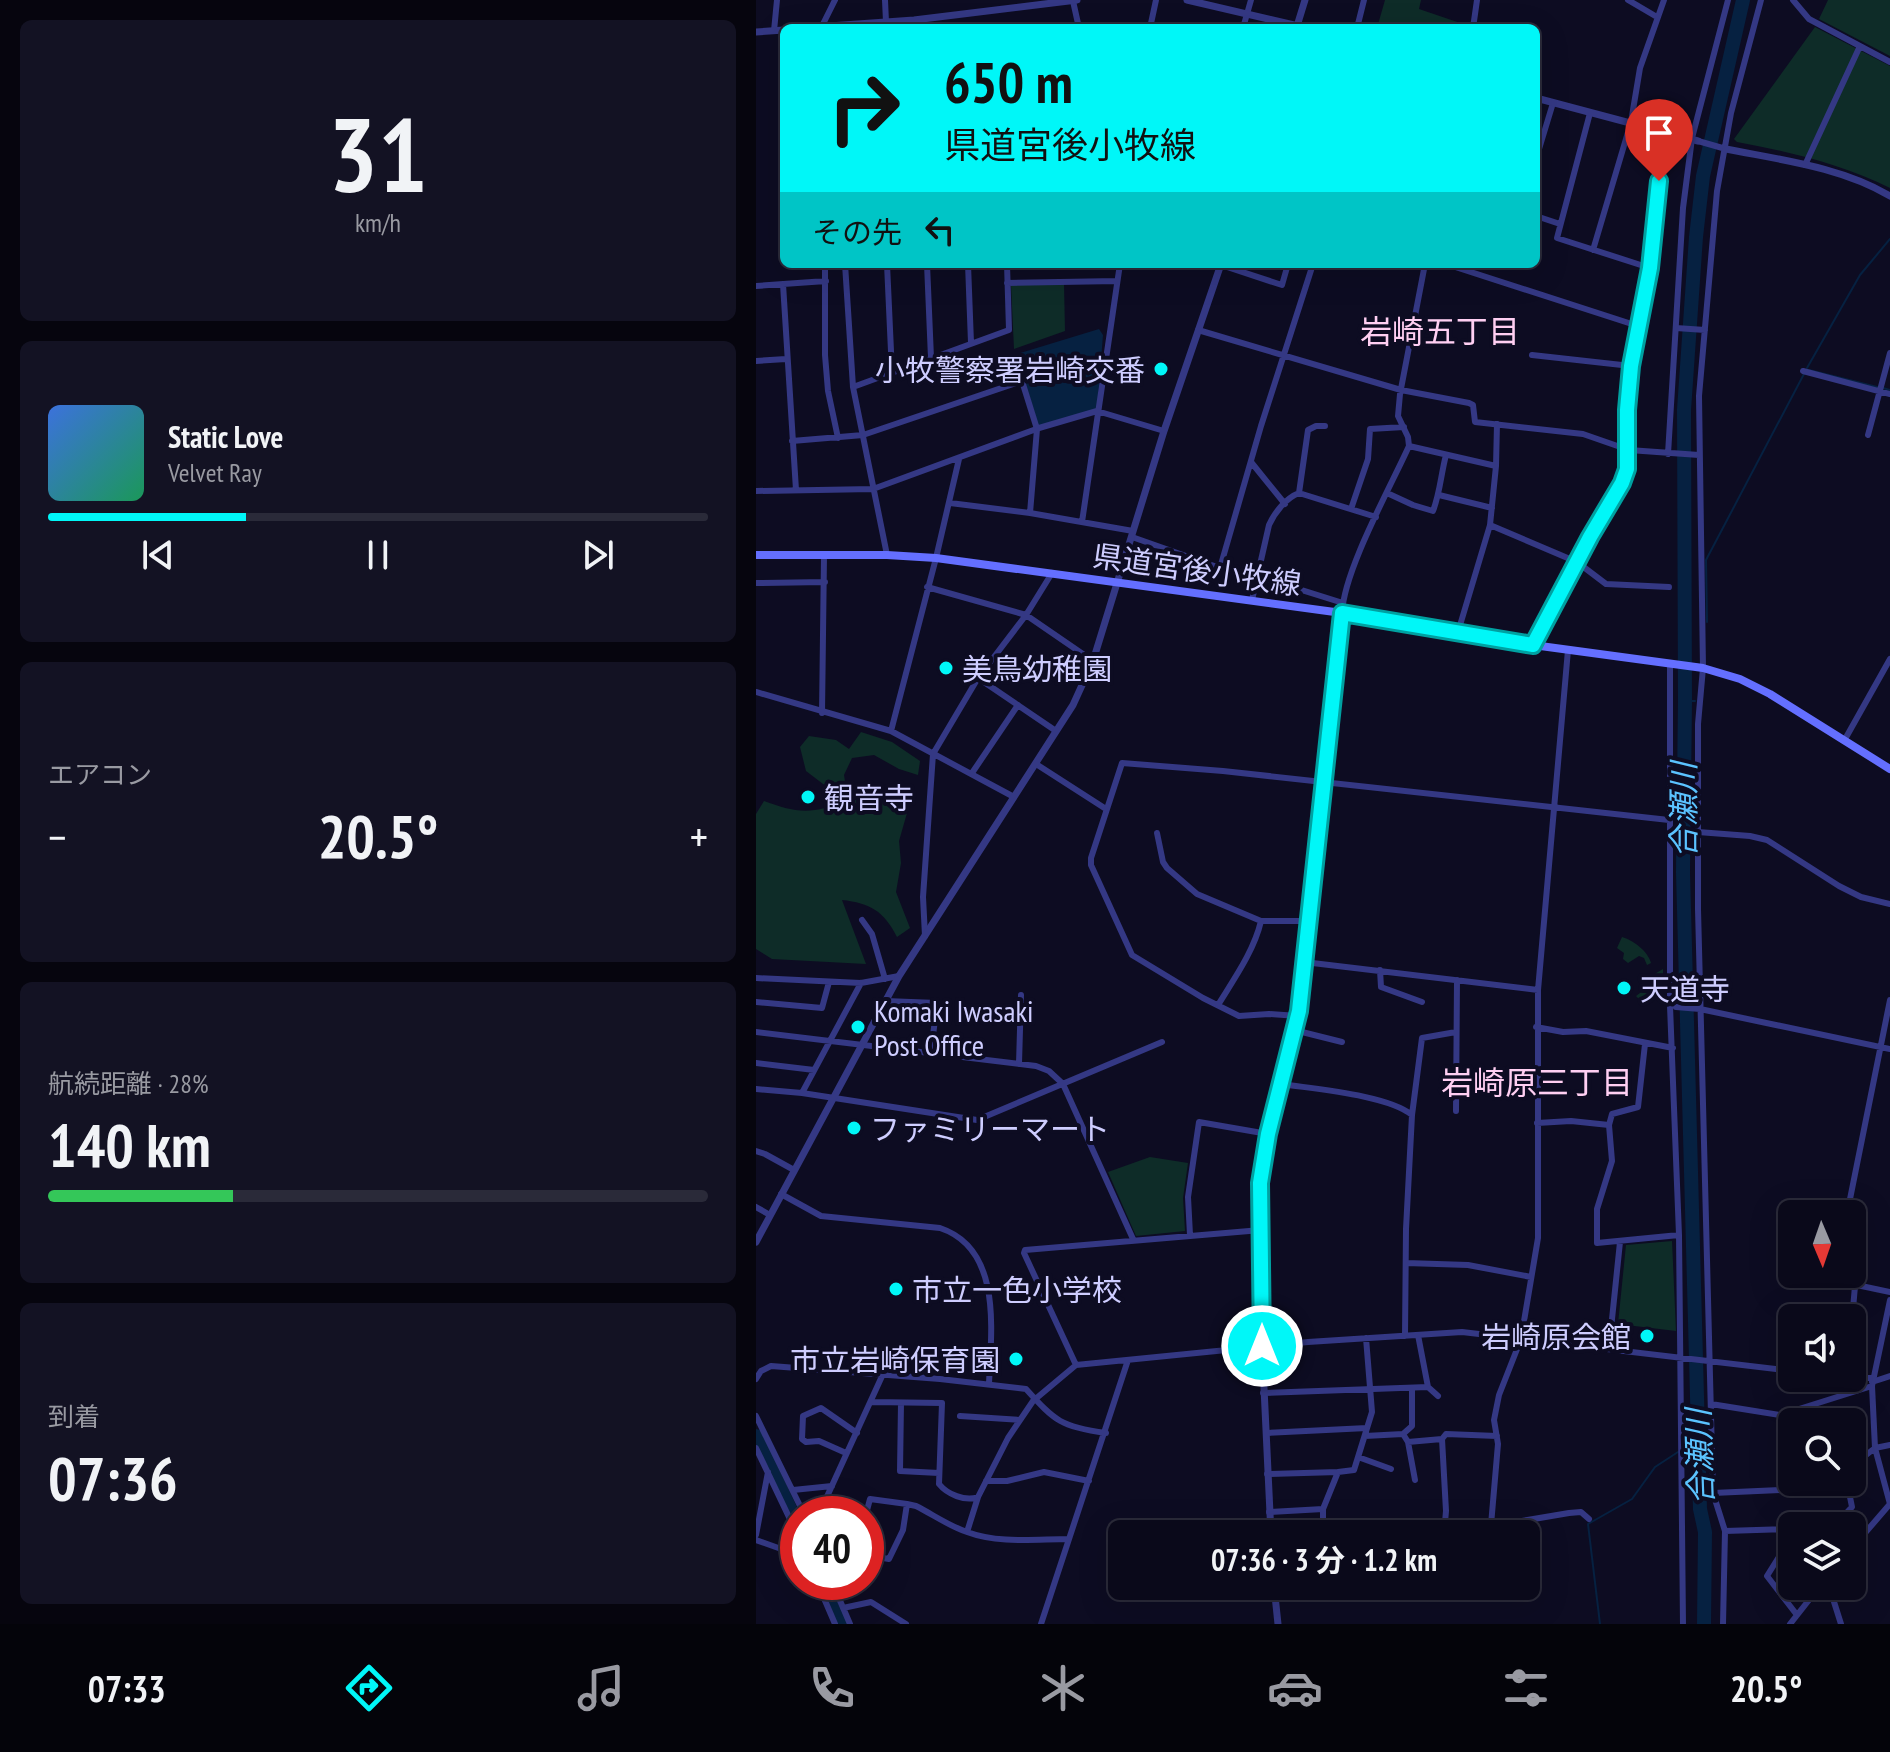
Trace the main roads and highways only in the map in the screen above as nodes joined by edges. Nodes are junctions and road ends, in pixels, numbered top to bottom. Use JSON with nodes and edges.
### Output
{"nodes":[{"id":1,"x":756,"y":555,"type":"edge"},
{"id":2,"x":1890,"y":769,"type":"edge"}],
"edges":[{"from":1,"to":2,"type":"main road","name":"県道宮後小牧線"}]}
